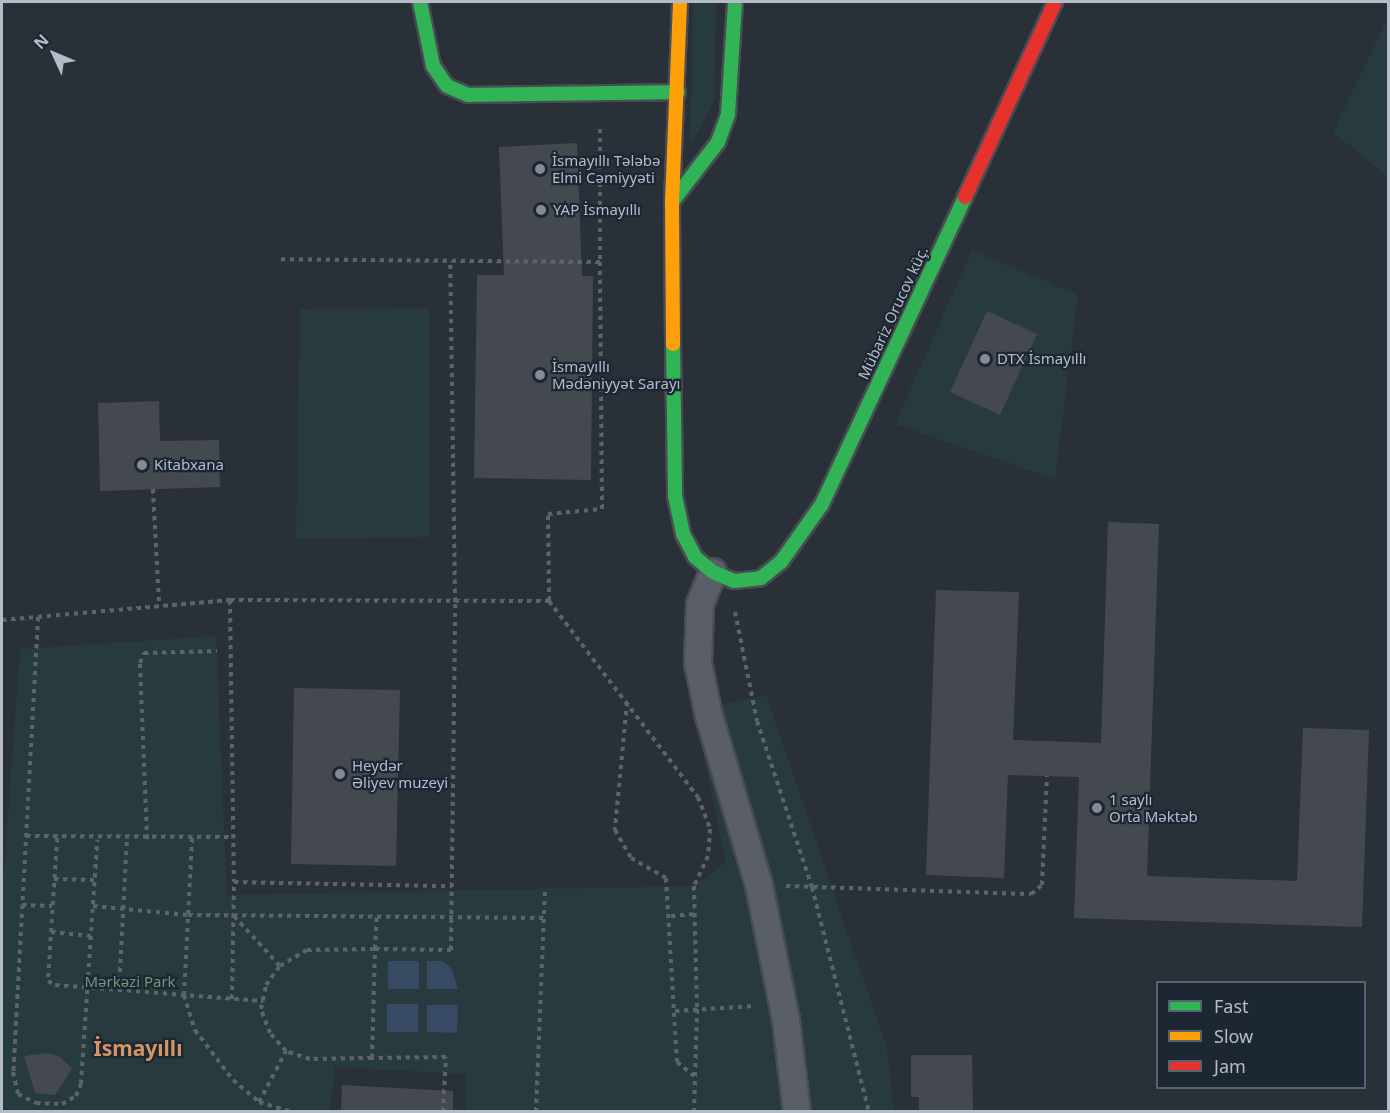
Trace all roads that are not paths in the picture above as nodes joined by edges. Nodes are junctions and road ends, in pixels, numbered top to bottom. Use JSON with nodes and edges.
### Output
{"nodes":[{"id":1,"x":420,"y":2,"type":"edge"},
{"id":2,"x":680,"y":2,"type":"edge"},
{"id":3,"x":735,"y":2,"type":"edge"},
{"id":4,"x":1055,"y":2,"type":"edge"},
{"id":5,"x":678,"y":92,"type":"junction"},
{"id":6,"x":672,"y":202,"type":"junction"},
{"id":7,"x":723,"y":577,"type":"junction"},
{"id":8,"x":797,"y":1112,"type":"edge"}],
"edges":[{"from":1,"to":5,"type":"street"},
{"from":2,"to":5,"type":"street"},
{"from":3,"to":6,"type":"street"},
{"from":4,"to":7,"type":"street","name":"Mübariz Orucov küç."},
{"from":5,"to":6,"type":"street"},
{"from":6,"to":7,"type":"street"},
{"from":7,"to":8,"type":"street"}]}
